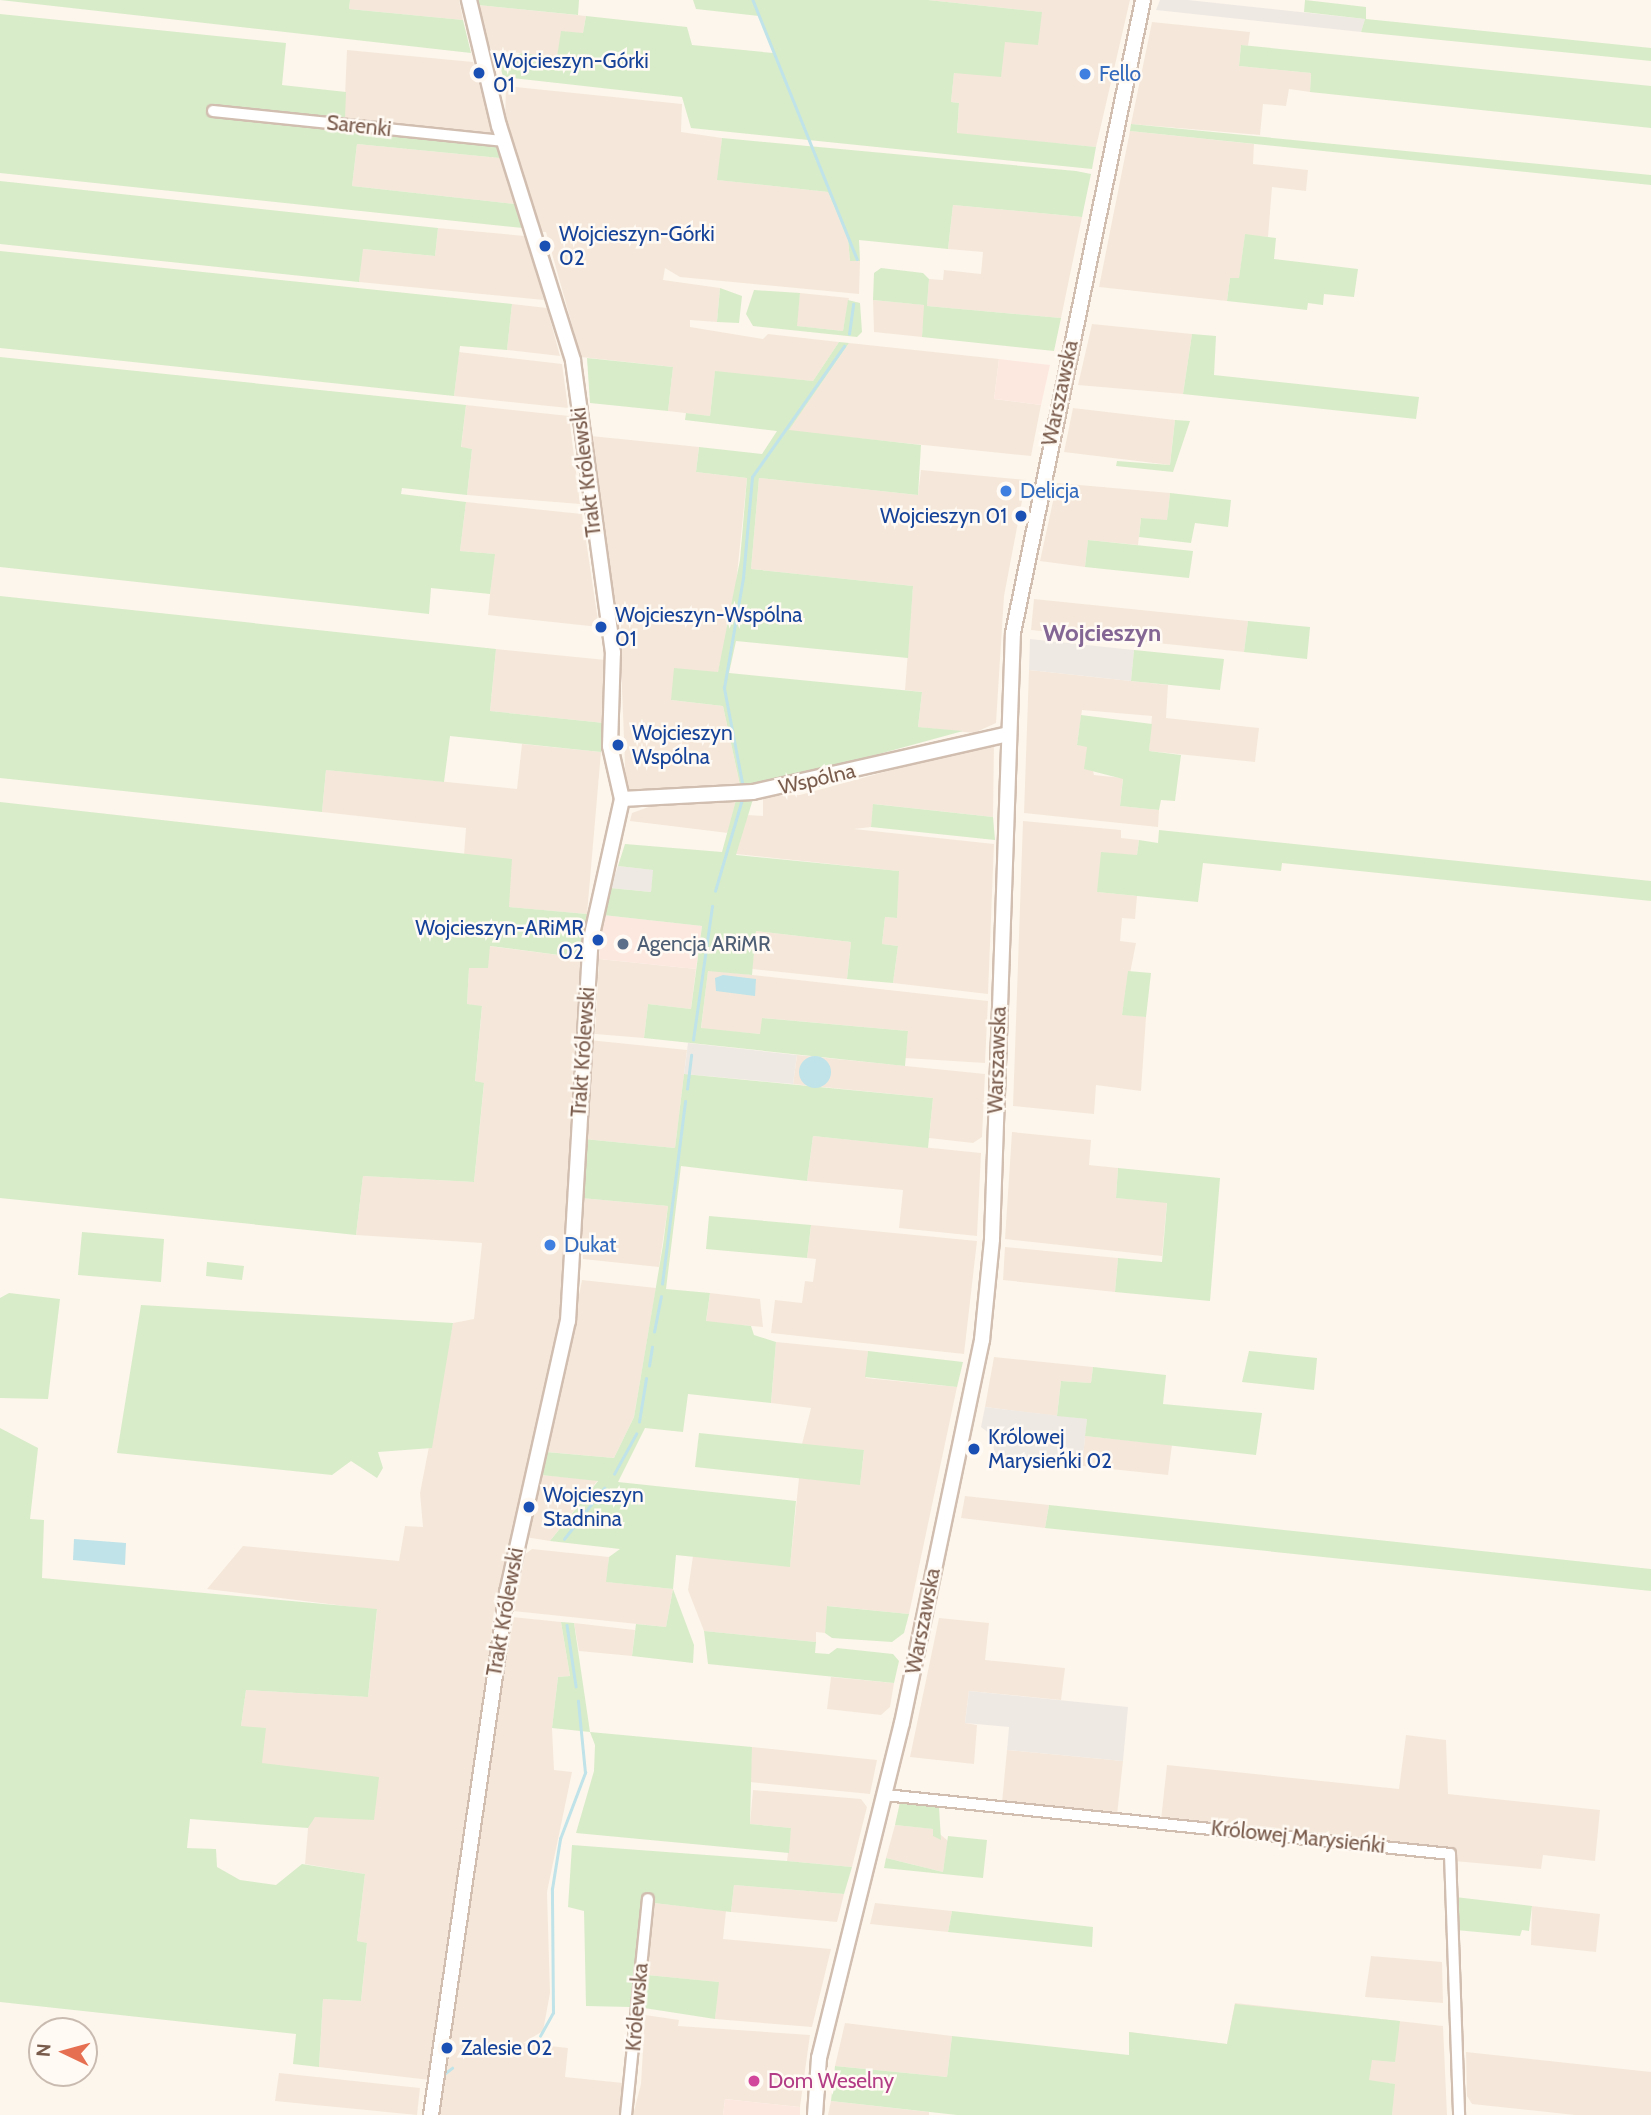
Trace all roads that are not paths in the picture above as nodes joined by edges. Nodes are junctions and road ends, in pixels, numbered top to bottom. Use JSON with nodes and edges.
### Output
{"nodes":[{"id":1,"x":468,"y":0,"type":"edge"},
{"id":2,"x":1143,"y":0,"type":"edge"},
{"id":3,"x":213,"y":111,"type":"dead end"},
{"id":4,"x":504,"y":141,"type":"junction"},
{"id":5,"x":1009,"y":734,"type":"junction"},
{"id":6,"x":622,"y":799,"type":"junction"},
{"id":7,"x":885,"y":1795,"type":"junction"},
{"id":8,"x":648,"y":1899,"type":"dead end"},
{"id":9,"x":431,"y":2115,"type":"edge"},
{"id":10,"x":626,"y":2115,"type":"edge"},
{"id":11,"x":815,"y":2115,"type":"edge"},
{"id":12,"x":1459,"y":2115,"type":"edge"}],
"edges":[{"from":1,"to":4,"type":"street","name":"Trakt Królewski"},
{"from":2,"to":5,"type":"street","name":"Warszawska"},
{"from":3,"to":4,"type":"street","name":"Sarenki"},
{"from":4,"to":6,"type":"street","name":"Trakt Królewski"},
{"from":5,"to":6,"type":"street","name":"Wspólna"},
{"from":5,"to":7,"type":"street","name":"Warszawska"},
{"from":6,"to":9,"type":"street","name":"Trakt Królewski"},
{"from":7,"to":11,"type":"street","name":"Warszawska"},
{"from":7,"to":12,"type":"street","name":"Królowej Marysieńki"},
{"from":8,"to":10,"type":"street","name":"Królewska"}]}
